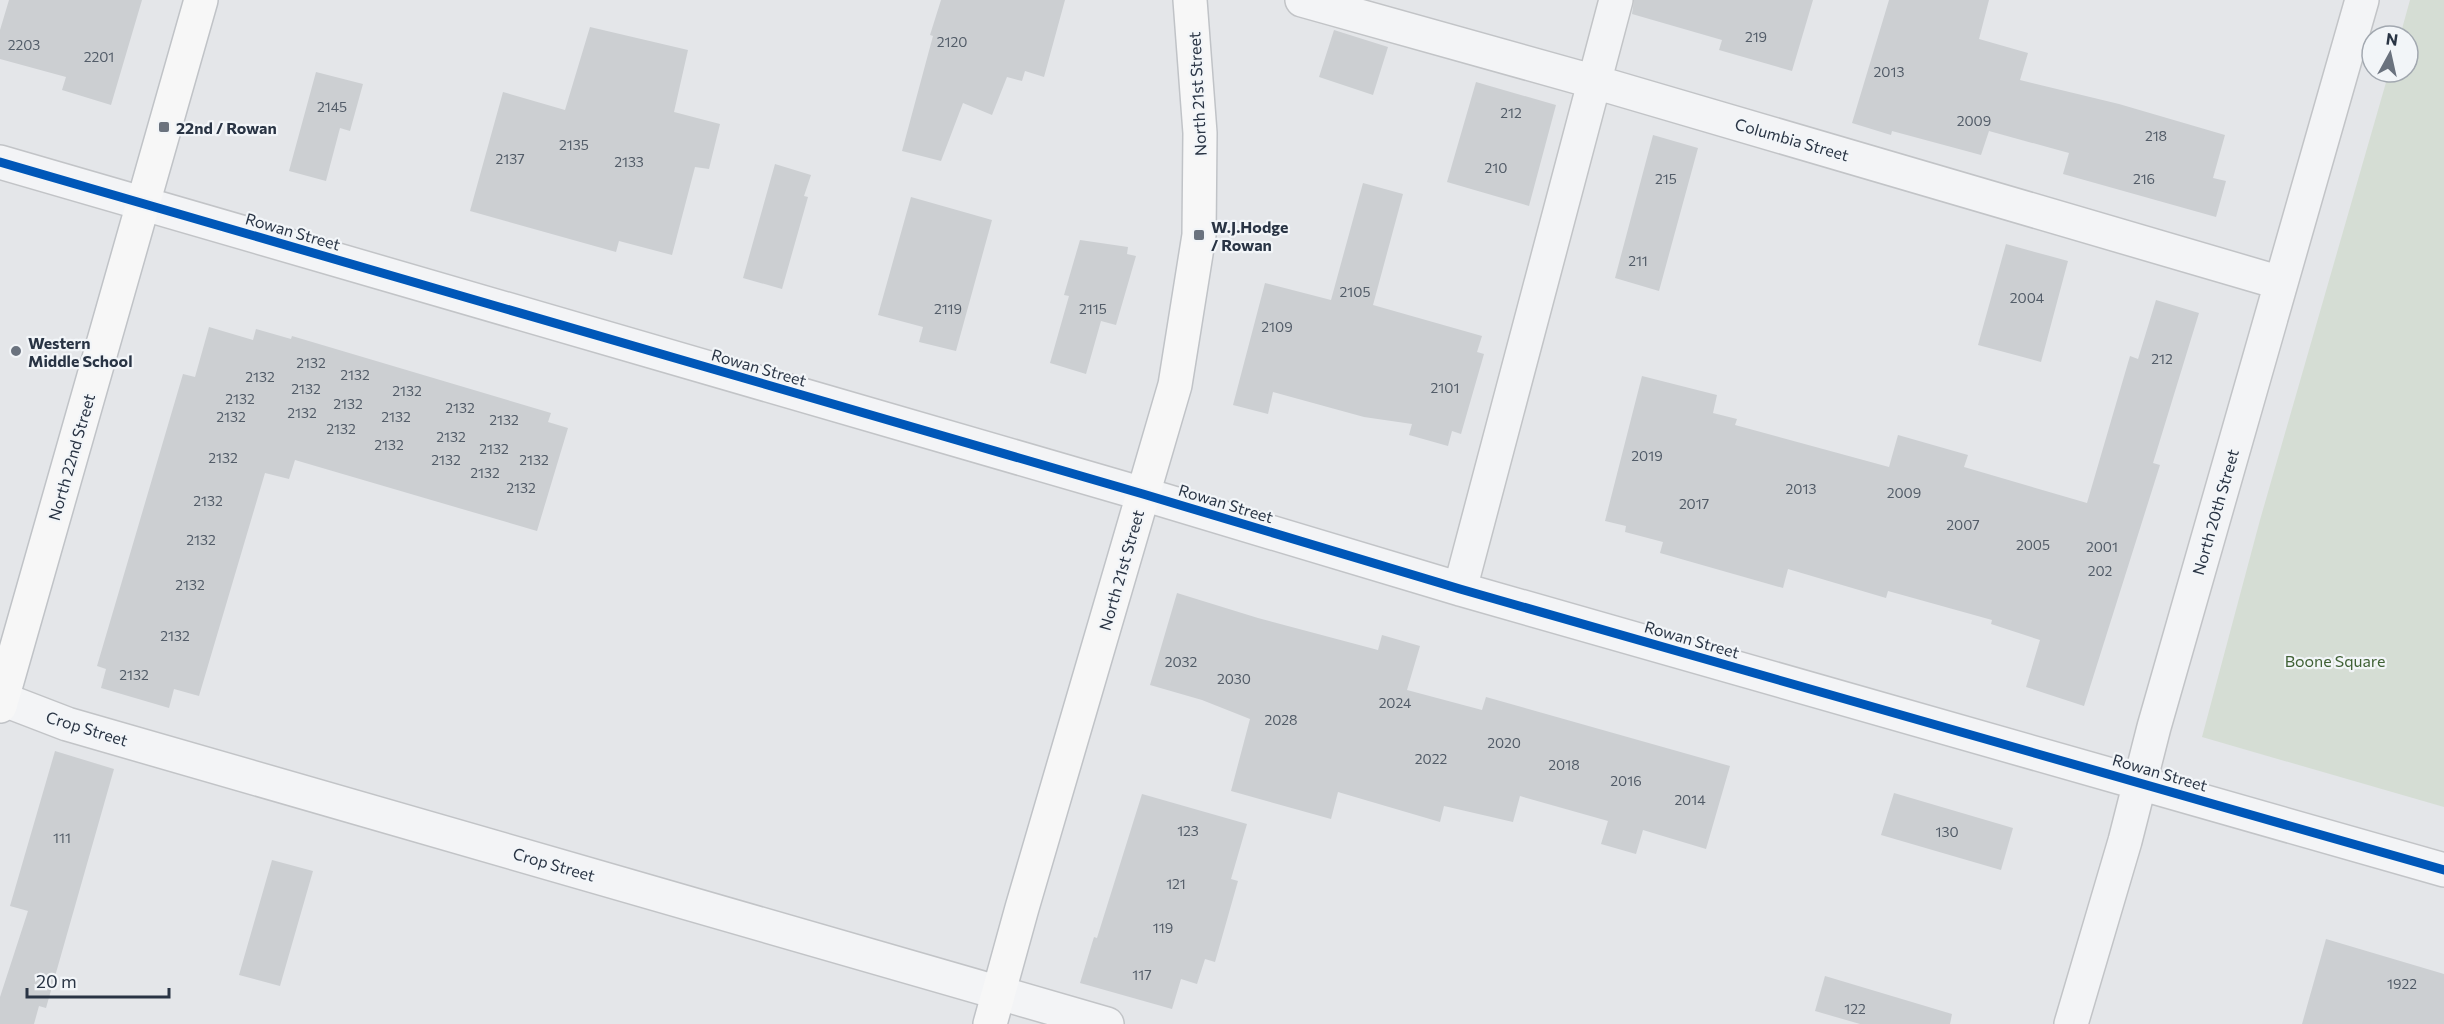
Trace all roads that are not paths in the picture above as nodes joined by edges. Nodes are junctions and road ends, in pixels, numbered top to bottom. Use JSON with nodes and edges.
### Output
{"nodes":[{"id":1,"x":201,"y":0,"type":"edge"},
{"id":2,"x":1190,"y":0,"type":"edge"},
{"id":3,"x":1302,"y":0,"type":"edge"},
{"id":4,"x":1616,"y":0,"type":"edge"},
{"id":5,"x":2362,"y":0,"type":"edge"},
{"id":6,"x":1361,"y":8,"type":"edge"},
{"id":7,"x":1595,"y":82,"type":"junction"},
{"id":8,"x":0,"y":162,"type":"edge"},
{"id":9,"x":142,"y":203,"type":"junction"},
{"id":10,"x":2281,"y":283,"type":"junction"},
{"id":11,"x":1143,"y":494,"type":"junction"},
{"id":12,"x":1460,"y":589,"type":"junction"},
{"id":13,"x":1,"y":703,"type":"edge"},
{"id":14,"x":2140,"y":782,"type":"junction"},
{"id":15,"x":2444,"y":870,"type":"edge"},
{"id":16,"x":999,"y":993,"type":"junction"},
{"id":17,"x":990,"y":1024,"type":"edge"},
{"id":18,"x":1107,"y":1024,"type":"edge"},
{"id":19,"x":2071,"y":1024,"type":"edge"}],
"edges":[{"from":1,"to":9,"type":"main road","name":"North 22nd Street"},
{"from":2,"to":11,"type":"main road","name":"North 21st Street"},
{"from":3,"to":6,"type":"street","name":"Columbia Street"},
{"from":4,"to":7,"type":"street"},
{"from":5,"to":10,"type":"street","name":"North 20th Street"},
{"from":6,"to":7,"type":"street","name":"Columbia Street"},
{"from":7,"to":10,"type":"street","name":"Columbia Street"},
{"from":7,"to":12,"type":"street"},
{"from":8,"to":9,"type":"street","name":"Rowan Street"},
{"from":9,"to":11,"type":"street","name":"Rowan Street"},
{"from":9,"to":13,"type":"main road","name":"North 22nd Street"},
{"from":10,"to":14,"type":"street","name":"North 20th Street"},
{"from":11,"to":12,"type":"street","name":"Rowan Street"},
{"from":11,"to":16,"type":"main road","name":"North 21st Street"},
{"from":12,"to":14,"type":"street","name":"Rowan Street"},
{"from":13,"to":16,"type":"street","name":"Crop Street"},
{"from":14,"to":15,"type":"street","name":"Rowan Street"},
{"from":14,"to":19,"type":"street","name":"North 20th Street"},
{"from":16,"to":17,"type":"main road","name":"North 21st Street"},
{"from":16,"to":18,"type":"street","name":"Crop Street"}]}
